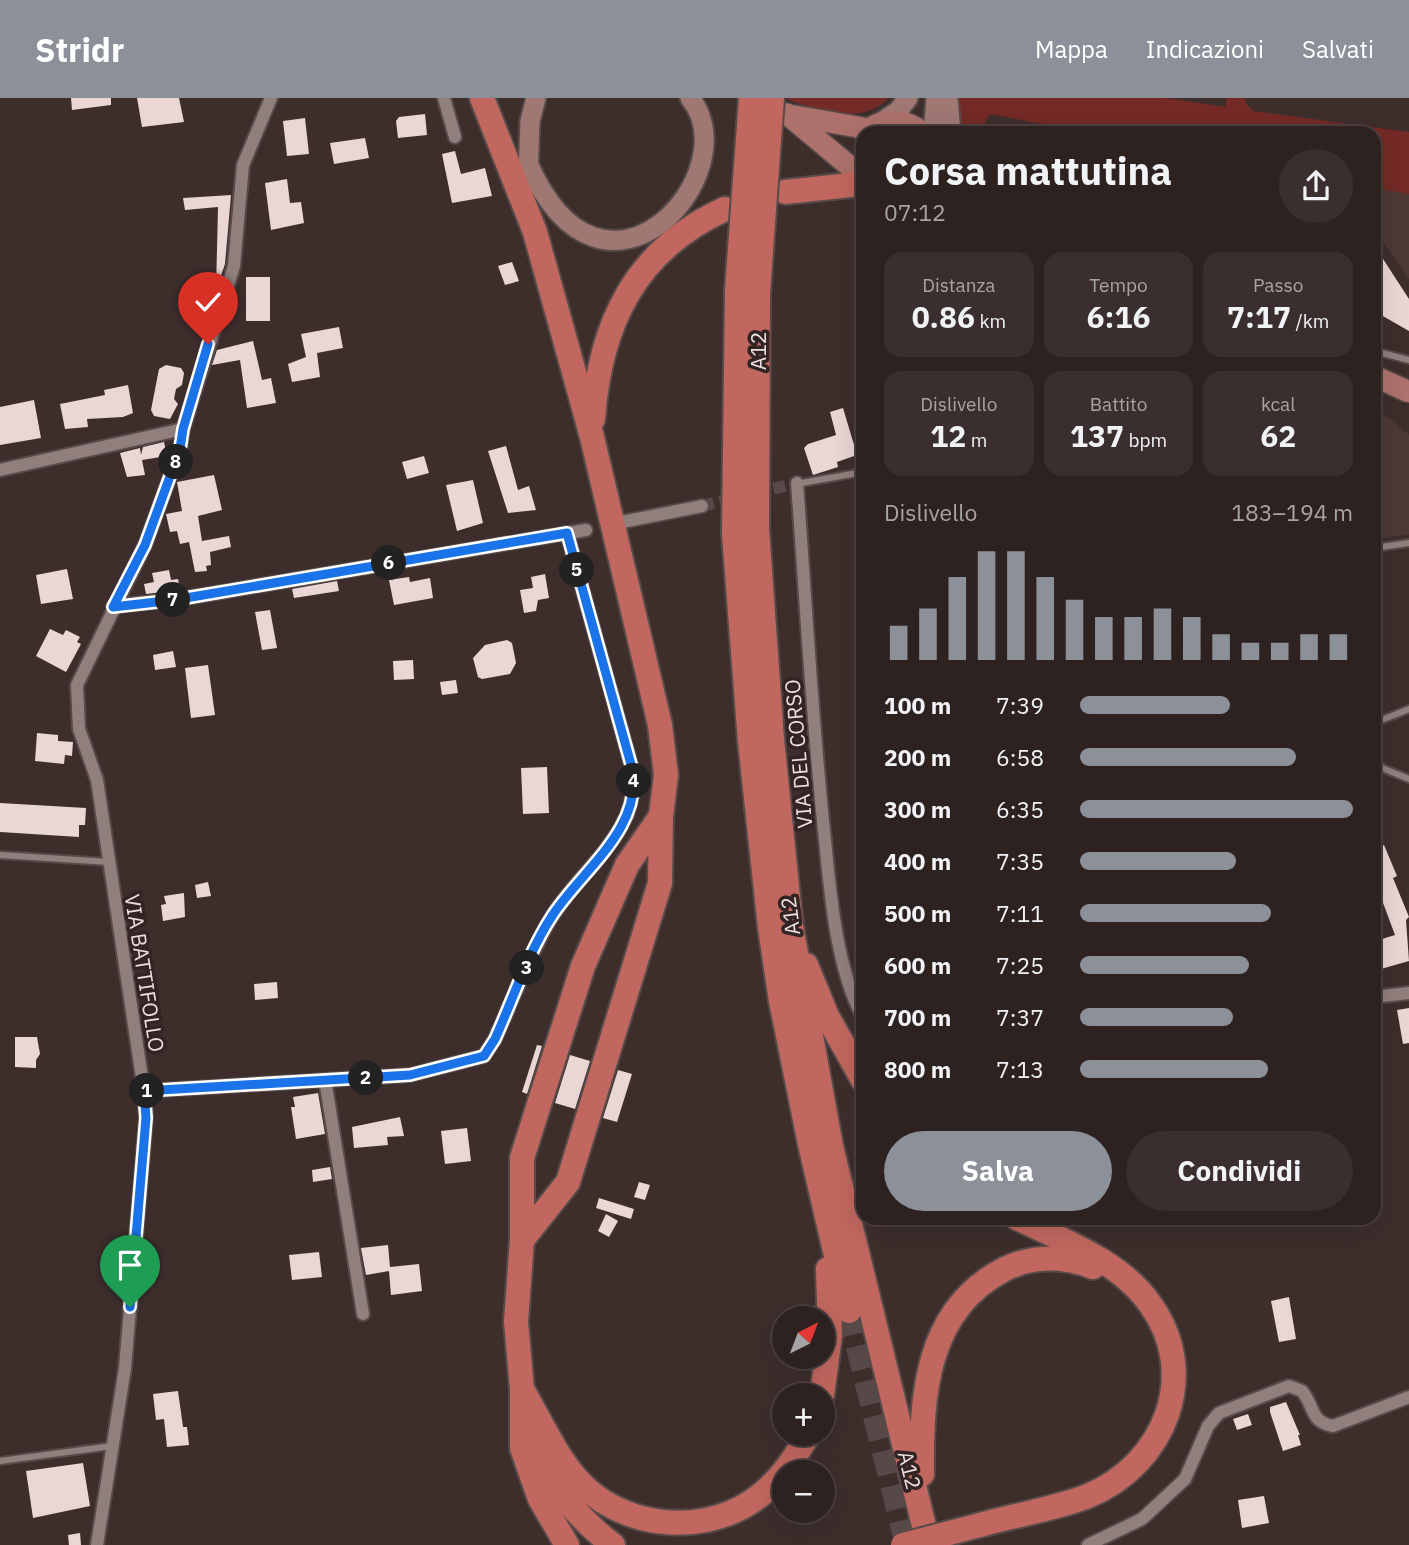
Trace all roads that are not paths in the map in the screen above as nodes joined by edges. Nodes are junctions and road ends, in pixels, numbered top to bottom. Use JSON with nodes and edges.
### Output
{"nodes":[{"id":1,"x":271,"y":98,"type":"edge"},
{"id":2,"x":443,"y":98,"type":"edge"},
{"id":3,"x":482,"y":98,"type":"edge"},
{"id":4,"x":536,"y":98,"type":"edge"},
{"id":5,"x":690,"y":98,"type":"edge"},
{"id":6,"x":751,"y":98,"type":"edge"},
{"id":7,"x":772,"y":98,"type":"edge"},
{"id":8,"x":908,"y":98,"type":"edge"},
{"id":9,"x":936,"y":98,"type":"edge"},
{"id":10,"x":948,"y":98,"type":"edge"},
{"id":11,"x":875,"y":126,"type":"edge"},
{"id":12,"x":890,"y":126,"type":"edge"},
{"id":13,"x":911,"y":126,"type":"edge"},
{"id":14,"x":934,"y":126,"type":"edge"},
{"id":15,"x":950,"y":126,"type":"edge"},
{"id":16,"x":856,"y":127,"type":"edge"},
{"id":17,"x":455,"y":137,"type":"dead end"},
{"id":18,"x":528,"y":163,"type":"junction"},
{"id":19,"x":856,"y":178,"type":"edge"},
{"id":20,"x":856,"y":181,"type":"edge"},
{"id":21,"x":785,"y":192,"type":"dead end"},
{"id":22,"x":725,"y":209,"type":"dead end"},
{"id":23,"x":535,"y":232,"type":"junction"},
{"id":24,"x":747,"y":291,"type":"junction"},
{"id":25,"x":1382,"y":352,"type":"dead end"},
{"id":26,"x":1409,"y":360,"type":"edge"},
{"id":27,"x":1381,"y":379,"type":"edge"},
{"id":28,"x":1409,"y":385,"type":"edge"},
{"id":29,"x":1381,"y":388,"type":"edge"},
{"id":30,"x":1409,"y":392,"type":"edge"},
{"id":31,"x":183,"y":429,"type":"junction"},
{"id":32,"x":592,"y":437,"type":"junction"},
{"id":33,"x":0,"y":470,"type":"edge"},
{"id":34,"x":856,"y":473,"type":"edge"},
{"id":35,"x":795,"y":484,"type":"joint"},
{"id":36,"x":702,"y":506,"type":"tunnel mouth"},
{"id":37,"x":622,"y":522,"type":"dead end"},
{"id":38,"x":586,"y":530,"type":"dead end"},
{"id":39,"x":567,"y":533,"type":"junction"},
{"id":40,"x":1409,"y":543,"type":"edge"},
{"id":41,"x":1381,"y":547,"type":"edge"},
{"id":42,"x":113,"y":607,"type":"junction"},
{"id":43,"x":1409,"y":709,"type":"edge"},
{"id":44,"x":1381,"y":720,"type":"edge"},
{"id":45,"x":1381,"y":767,"type":"edge"},
{"id":46,"x":1409,"y":779,"type":"edge"},
{"id":47,"x":661,"y":816,"type":"junction"},
{"id":48,"x":0,"y":855,"type":"edge"},
{"id":49,"x":109,"y":862,"type":"junction"},
{"id":50,"x":791,"y":926,"type":"junction"},
{"id":51,"x":1409,"y":993,"type":"edge"},
{"id":52,"x":1381,"y":996,"type":"edge"},
{"id":53,"x":856,"y":1005,"type":"edge"},
{"id":54,"x":856,"y":1068,"type":"edge"},
{"id":55,"x":325,"y":1080,"type":"junction"},
{"id":56,"x":144,"y":1091,"type":"junction"},
{"id":57,"x":827,"y":1216,"type":"junction"},
{"id":58,"x":1031,"y":1225,"type":"edge"},
{"id":59,"x":522,"y":1240,"type":"junction"},
{"id":60,"x":1129,"y":1282,"type":"junction"},
{"id":61,"x":849,"y":1311,"type":"tunnel mouth"},
{"id":62,"x":363,"y":1314,"type":"dead end"},
{"id":63,"x":824,"y":1383,"type":"edge"},
{"id":64,"x":522,"y":1389,"type":"junction"},
{"id":65,"x":1409,"y":1397,"type":"edge"},
{"id":66,"x":111,"y":1446,"type":"junction"},
{"id":67,"x":802,"y":1446,"type":"edge"},
{"id":68,"x":0,"y":1461,"type":"edge"},
{"id":69,"x":97,"y":1545,"type":"edge"},
{"id":70,"x":567,"y":1545,"type":"edge"},
{"id":71,"x":613,"y":1545,"type":"edge"},
{"id":72,"x":902,"y":1545,"type":"edge"},
{"id":73,"x":1088,"y":1545,"type":"edge"}],
"edges":[{"from":1,"to":31,"type":"street","name":"VIA BATTIFOLLO"},
{"from":2,"to":17,"type":"street"},
{"from":3,"to":23,"type":"highway"},
{"from":4,"to":18,"type":"main road"},
{"from":5,"to":18,"type":"main road"},
{"from":6,"to":24,"type":"highway","number":"A12","bridge":true},
{"from":7,"to":24,"type":"highway","number":"A12","bridge":true},
{"from":8,"to":11,"type":"main road"},
{"from":9,"to":14,"type":"main road"},
{"from":10,"to":15,"type":"main road"},
{"from":12,"to":13,"type":"main road"},
{"from":16,"to":19,"type":"main road"},
{"from":18,"to":23,"type":"main road"},
{"from":20,"to":21,"type":"highway"},
{"from":22,"to":32,"type":"highway"},
{"from":23,"to":32,"type":"highway"},
{"from":24,"to":50,"type":"highway","name":"A12","number":"A12"},
{"from":24,"to":57,"type":"highway","name":"A12","number":"A12"},
{"from":25,"to":26,"type":"lane"},
{"from":27,"to":30,"type":"main road","bridge":true},
{"from":28,"to":29,"type":"lane"},
{"from":31,"to":33,"type":"street"},
{"from":31,"to":42,"type":"street","name":"VIA BATTIFOLLO"},
{"from":32,"to":47,"type":"highway"},
{"from":34,"to":35,"type":"lane"},
{"from":35,"to":53,"type":"street","name":"VIA DEL CORSO"},
{"from":36,"to":37,"type":"street"},
{"from":38,"to":39,"type":"street"},
{"from":39,"to":42,"type":"street"},
{"from":39,"to":55,"type":"street"},
{"from":40,"to":41,"type":"lane"},
{"from":42,"to":49,"type":"street","name":"VIA BATTIFOLLO"},
{"from":43,"to":44,"type":"lane"},
{"from":45,"to":46,"type":"lane"},
{"from":47,"to":59,"type":"highway"},
{"from":47,"to":59,"type":"highway"},
{"from":48,"to":49,"type":"lane"},
{"from":49,"to":56,"type":"street","name":"VIA BATTIFOLLO"},
{"from":50,"to":54,"type":"highway"},
{"from":50,"to":60,"type":"highway","name":"A12","number":"A12"},
{"from":51,"to":52,"type":"street"},
{"from":55,"to":56,"type":"street"},
{"from":55,"to":62,"type":"street"},
{"from":56,"to":66,"type":"street","name":"VIA BATTIFOLLO"},
{"from":57,"to":61,"type":"highway","name":"A12","number":"A12"},
{"from":57,"to":63,"type":"highway"},
{"from":58,"to":60,"type":"highway"},
{"from":59,"to":64,"type":"highway"},
{"from":60,"to":72,"type":"highway","bridge":true},
{"from":64,"to":67,"type":"highway"},
{"from":64,"to":70,"type":"highway"},
{"from":64,"to":71,"type":"highway"},
{"from":65,"to":73,"type":"street"},
{"from":66,"to":68,"type":"lane"},
{"from":66,"to":69,"type":"street","name":"VIA BATTIFOLLO"}]}
